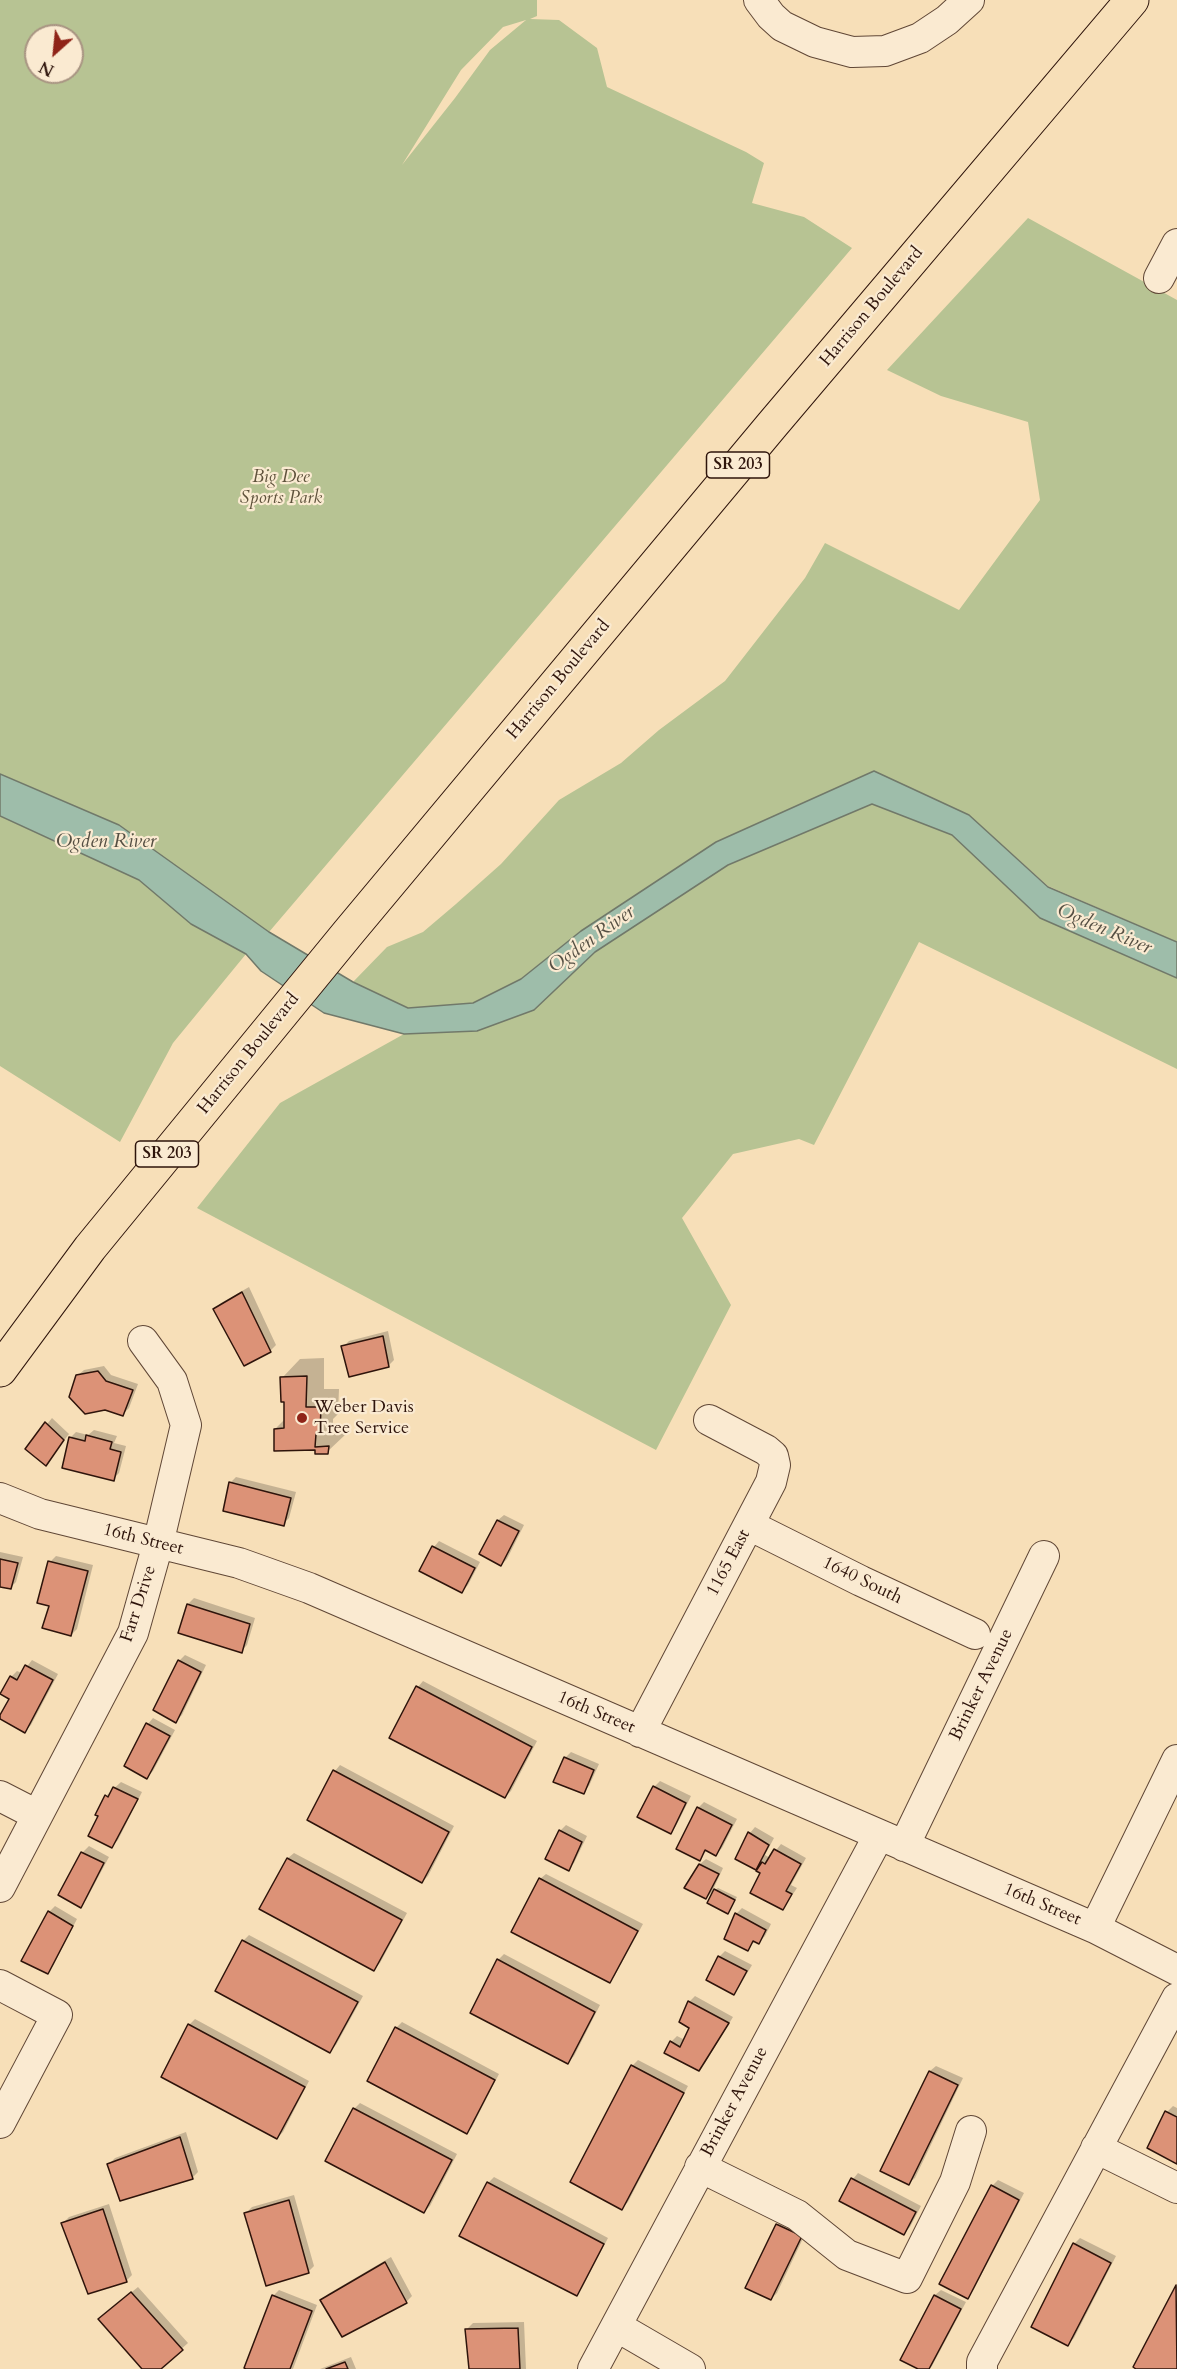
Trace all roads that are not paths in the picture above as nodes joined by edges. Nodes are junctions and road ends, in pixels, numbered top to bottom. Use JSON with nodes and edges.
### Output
{"nodes":[{"id":1,"x":759,"y":0,"type":"edge"},
{"id":2,"x":969,"y":0,"type":"edge"},
{"id":3,"x":1132,"y":0,"type":"edge"},
{"id":4,"x":1177,"y":244,"type":"edge"},
{"id":5,"x":1159,"y":278,"type":"dead end"},
{"id":6,"x":143,"y":1341,"type":"dead end"},
{"id":7,"x":0,"y":1370,"type":"edge"},
{"id":8,"x":709,"y":1420,"type":"dead end"},
{"id":9,"x":0,"y":1498,"type":"edge"},
{"id":10,"x":749,"y":1525,"type":"junction"},
{"id":11,"x":158,"y":1544,"type":"junction"},
{"id":12,"x":1044,"y":1556,"type":"dead end"},
{"id":13,"x":975,"y":1634,"type":"dead end"},
{"id":14,"x":640,"y":1732,"type":"junction"},
{"id":15,"x":1177,"y":1760,"type":"edge"},
{"id":16,"x":0,"y":1796,"type":"edge"},
{"id":17,"x":37,"y":1815,"type":"junction"},
{"id":18,"x":892,"y":1840,"type":"junction"},
{"id":19,"x":0,"y":1887,"type":"edge"},
{"id":20,"x":1095,"y":1928,"type":"junction"},
{"id":21,"x":1177,"y":1970,"type":"edge"},
{"id":22,"x":0,"y":1984,"type":"edge"},
{"id":23,"x":1177,"y":1998,"type":"edge"},
{"id":24,"x":0,"y":2123,"type":"edge"},
{"id":25,"x":971,"y":2131,"type":"dead end"},
{"id":26,"x":1096,"y":2148,"type":"junction"},
{"id":27,"x":700,"y":2167,"type":"junction"},
{"id":28,"x":1177,"y":2188,"type":"edge"},
{"id":29,"x":616,"y":2326,"type":"junction"},
{"id":30,"x":592,"y":2369,"type":"edge"},
{"id":31,"x":690,"y":2369,"type":"edge"},
{"id":32,"x":982,"y":2369,"type":"edge"}],
"edges":[{"from":1,"to":2,"type":"street"},
{"from":3,"to":7,"type":"main road","name":"Harrison Boulevard","number":"SR 203"},
{"from":4,"to":5,"type":"street"},
{"from":6,"to":11,"type":"street","name":"Farr Drive"},
{"from":8,"to":10,"type":"street","name":"1165 East"},
{"from":9,"to":11,"type":"street","name":"16th Street"},
{"from":10,"to":13,"type":"street","name":"1640 South"},
{"from":10,"to":14,"type":"street","name":"1165 East"},
{"from":11,"to":14,"type":"street","name":"16th Street"},
{"from":11,"to":17,"type":"street","name":"Farr Drive"},
{"from":12,"to":18,"type":"street","name":"Brinker Avenue"},
{"from":14,"to":18,"type":"street","name":"16th Street"},
{"from":15,"to":20,"type":"street"},
{"from":16,"to":17,"type":"street"},
{"from":17,"to":19,"type":"street","name":"Farr Drive"},
{"from":18,"to":20,"type":"street","name":"16th Street"},
{"from":18,"to":27,"type":"street","name":"Brinker Avenue"},
{"from":20,"to":21,"type":"street","name":"16th Street"},
{"from":22,"to":24,"type":"street"},
{"from":23,"to":26,"type":"street"},
{"from":25,"to":27,"type":"street"},
{"from":26,"to":28,"type":"street"},
{"from":26,"to":32,"type":"street"},
{"from":27,"to":29,"type":"street","name":"Brinker Avenue"},
{"from":29,"to":30,"type":"street","name":"Brinker Avenue"},
{"from":29,"to":31,"type":"street"}]}
